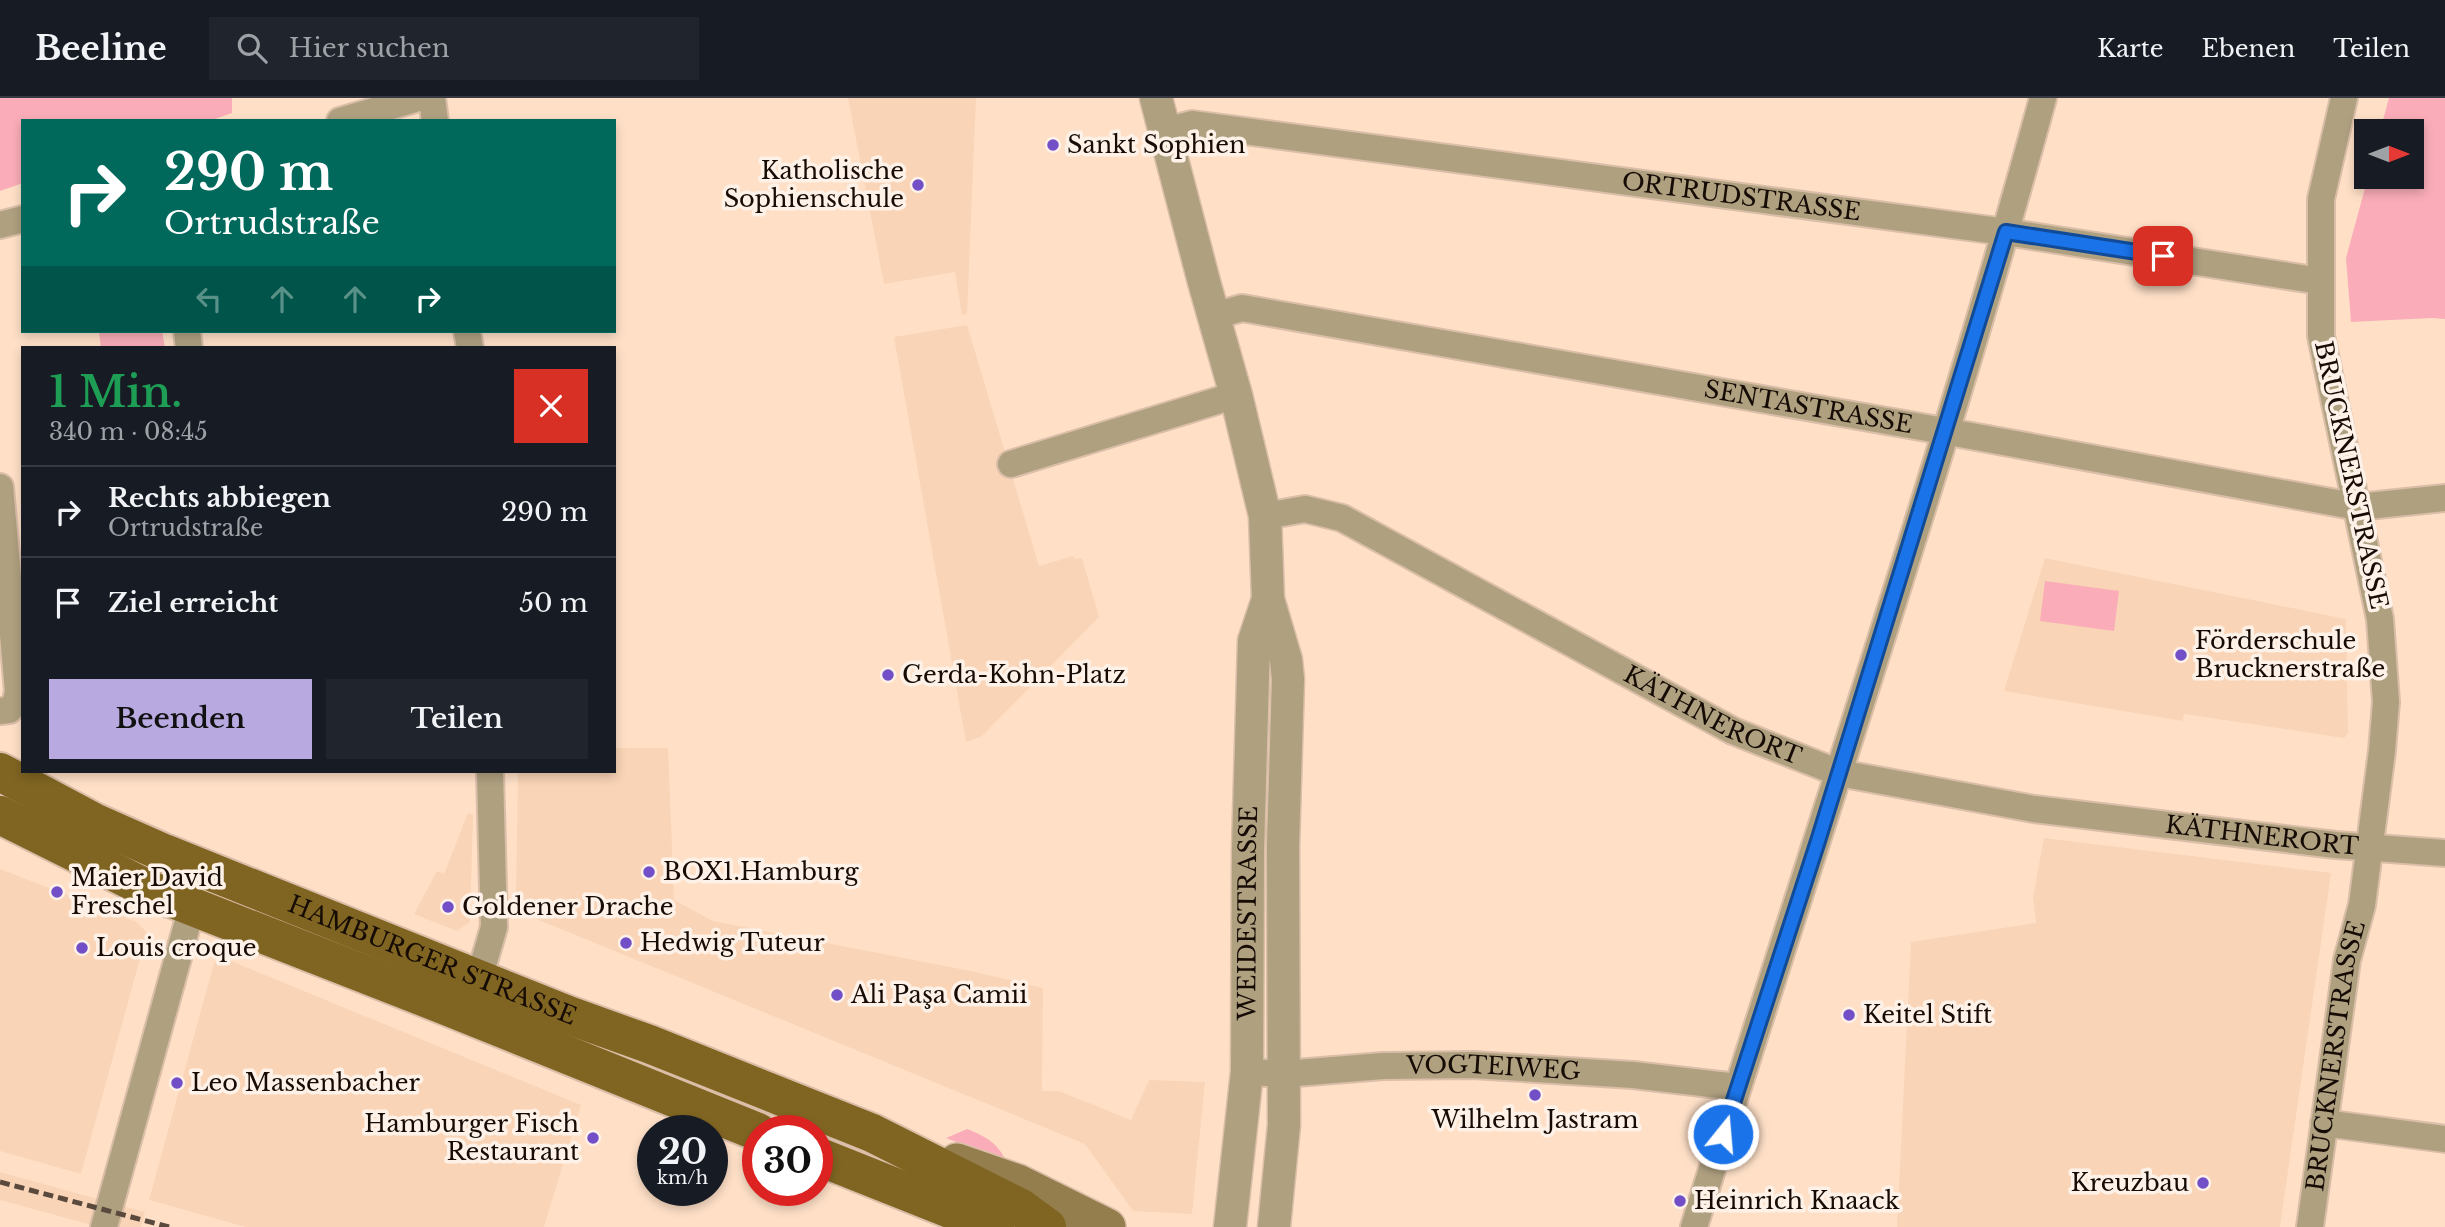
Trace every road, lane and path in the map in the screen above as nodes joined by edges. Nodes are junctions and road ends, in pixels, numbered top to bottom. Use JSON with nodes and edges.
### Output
{"nodes":[{"id":1,"x":418,"y":98,"type":"edge"},
{"id":2,"x":432,"y":98,"type":"edge"},
{"id":3,"x":1156,"y":98,"type":"edge"},
{"id":4,"x":2043,"y":98,"type":"edge"},
{"id":5,"x":2344,"y":98,"type":"edge"},
{"id":6,"x":347,"y":119,"type":"edge"},
{"id":7,"x":435,"y":119,"type":"edge"},
{"id":8,"x":1164,"y":131,"type":"junction"},
{"id":9,"x":21,"y":220,"type":"edge"},
{"id":10,"x":0,"y":225,"type":"edge"},
{"id":11,"x":2006,"y":232,"type":"junction"},
{"id":12,"x":2320,"y":281,"type":"junction"},
{"id":13,"x":1214,"y":316,"type":"junction"},
{"id":14,"x":1236,"y":395,"type":"junction"},
{"id":15,"x":1944,"y":431,"type":"junction"},
{"id":16,"x":1011,"y":464,"type":"dead end"},
{"id":17,"x":0,"y":487,"type":"edge"},
{"id":18,"x":2445,"y":498,"type":"edge"},
{"id":19,"x":2358,"y":507,"type":"junction"},
{"id":20,"x":1265,"y":516,"type":"junction"},
{"id":21,"x":1268,"y":599,"type":"junction"},
{"id":22,"x":12,"y":629,"type":"junction"},
{"id":23,"x":0,"y":655,"type":"edge"},
{"id":24,"x":0,"y":711,"type":"edge"},
{"id":25,"x":0,"y":772,"type":"edge"},
{"id":26,"x":490,"y":773,"type":"edge"},
{"id":27,"x":1839,"y":773,"type":"junction"},
{"id":28,"x":0,"y":815,"type":"edge"},
{"id":29,"x":2369,"y":848,"type":"junction"},
{"id":30,"x":2445,"y":853,"type":"edge"},
{"id":31,"x":192,"y":907,"type":"junction"},
{"id":32,"x":479,"y":979,"type":"junction"},
{"id":33,"x":1247,"y":1072,"type":"junction"},
{"id":34,"x":1284,"y":1073,"type":"junction"},
{"id":35,"x":1737,"y":1087,"type":"junction"},
{"id":36,"x":2324,"y":1123,"type":"junction"},
{"id":37,"x":742,"y":1126,"type":"edge"},
{"id":38,"x":872,"y":1133,"type":"junction"},
{"id":39,"x":2445,"y":1139,"type":"edge"},
{"id":40,"x":833,"y":1163,"type":"edge"},
{"id":41,"x":987,"y":1226,"type":"edge"},
{"id":42,"x":104,"y":1227,"type":"edge"},
{"id":43,"x":1047,"y":1227,"type":"edge"},
{"id":44,"x":1107,"y":1227,"type":"edge"},
{"id":45,"x":1230,"y":1227,"type":"edge"},
{"id":46,"x":1274,"y":1227,"type":"edge"},
{"id":47,"x":1693,"y":1227,"type":"edge"},
{"id":48,"x":2310,"y":1227,"type":"edge"}],
"edges":[{"from":1,"to":6,"type":"street"},
{"from":2,"to":7,"type":"street"},
{"from":3,"to":8,"type":"street","name":"WEIDESTRASSE"},
{"from":4,"to":11,"type":"street"},
{"from":5,"to":12,"type":"street","name":"BRUCKNERSTRASSE"},
{"from":8,"to":11,"type":"street","name":"ORTRUDSTRASSE"},
{"from":8,"to":13,"type":"street","name":"WEIDESTRASSE"},
{"from":9,"to":10,"type":"street"},
{"from":11,"to":12,"type":"street","name":"ORTRUDSTRASSE"},
{"from":11,"to":15,"type":"street"},
{"from":12,"to":19,"type":"street","name":"BRUCKNERSTRASSE"},
{"from":13,"to":14,"type":"street","name":"WEIDESTRASSE"},
{"from":13,"to":15,"type":"street","name":"SENTASTRASSE"},
{"from":14,"to":16,"type":"street"},
{"from":14,"to":20,"type":"street","name":"WEIDESTRASSE"},
{"from":15,"to":19,"type":"street","name":"SENTASTRASSE"},
{"from":15,"to":27,"type":"street"},
{"from":17,"to":22,"type":"street"},
{"from":18,"to":19,"type":"street","name":"SENTASTRASSE"},
{"from":19,"to":29,"type":"street","name":"BRUCKNERSTRASSE"},
{"from":20,"to":21,"type":"street","name":"WEIDESTRASSE"},
{"from":20,"to":27,"type":"street","name":"KÄTHNERORT"},
{"from":21,"to":33,"type":"street","name":"WEIDESTRASSE"},
{"from":21,"to":34,"type":"street","name":"WEIDESTRASSE"},
{"from":22,"to":23,"type":"street"},
{"from":22,"to":24,"type":"street"},
{"from":25,"to":32,"type":"main road","name":"HAMBURGER STRASSE"},
{"from":26,"to":32,"type":"street"},
{"from":27,"to":29,"type":"street","name":"KÄTHNERORT"},
{"from":27,"to":35,"type":"street"},
{"from":28,"to":31,"type":"main road","name":"HAMBURGER STRASSE"},
{"from":29,"to":30,"type":"street","name":"KÄTHNERORT"},
{"from":29,"to":36,"type":"street","name":"BRUCKNERSTRASSE"},
{"from":31,"to":37,"type":"main road","name":"HAMBURGER STRASSE"},
{"from":31,"to":42,"type":"street"},
{"from":32,"to":38,"type":"main road","name":"HAMBURGER STRASSE"},
{"from":33,"to":34,"type":"street","name":"VOGTEIWEG"},
{"from":33,"to":45,"type":"street","name":"WEIDESTRASSE"},
{"from":34,"to":35,"type":"street","name":"VOGTEIWEG"},
{"from":34,"to":46,"type":"street","name":"WEIDESTRASSE"},
{"from":35,"to":47,"type":"street"},
{"from":36,"to":39,"type":"street"},
{"from":36,"to":48,"type":"street","name":"BRUCKNERSTRASSE"},
{"from":38,"to":43,"type":"main road","name":"HAMBURGER STRASSE"},
{"from":38,"to":44,"type":"main road","name":"HAMBURGER STRASSE"},
{"from":40,"to":41,"type":"main road"}]}
